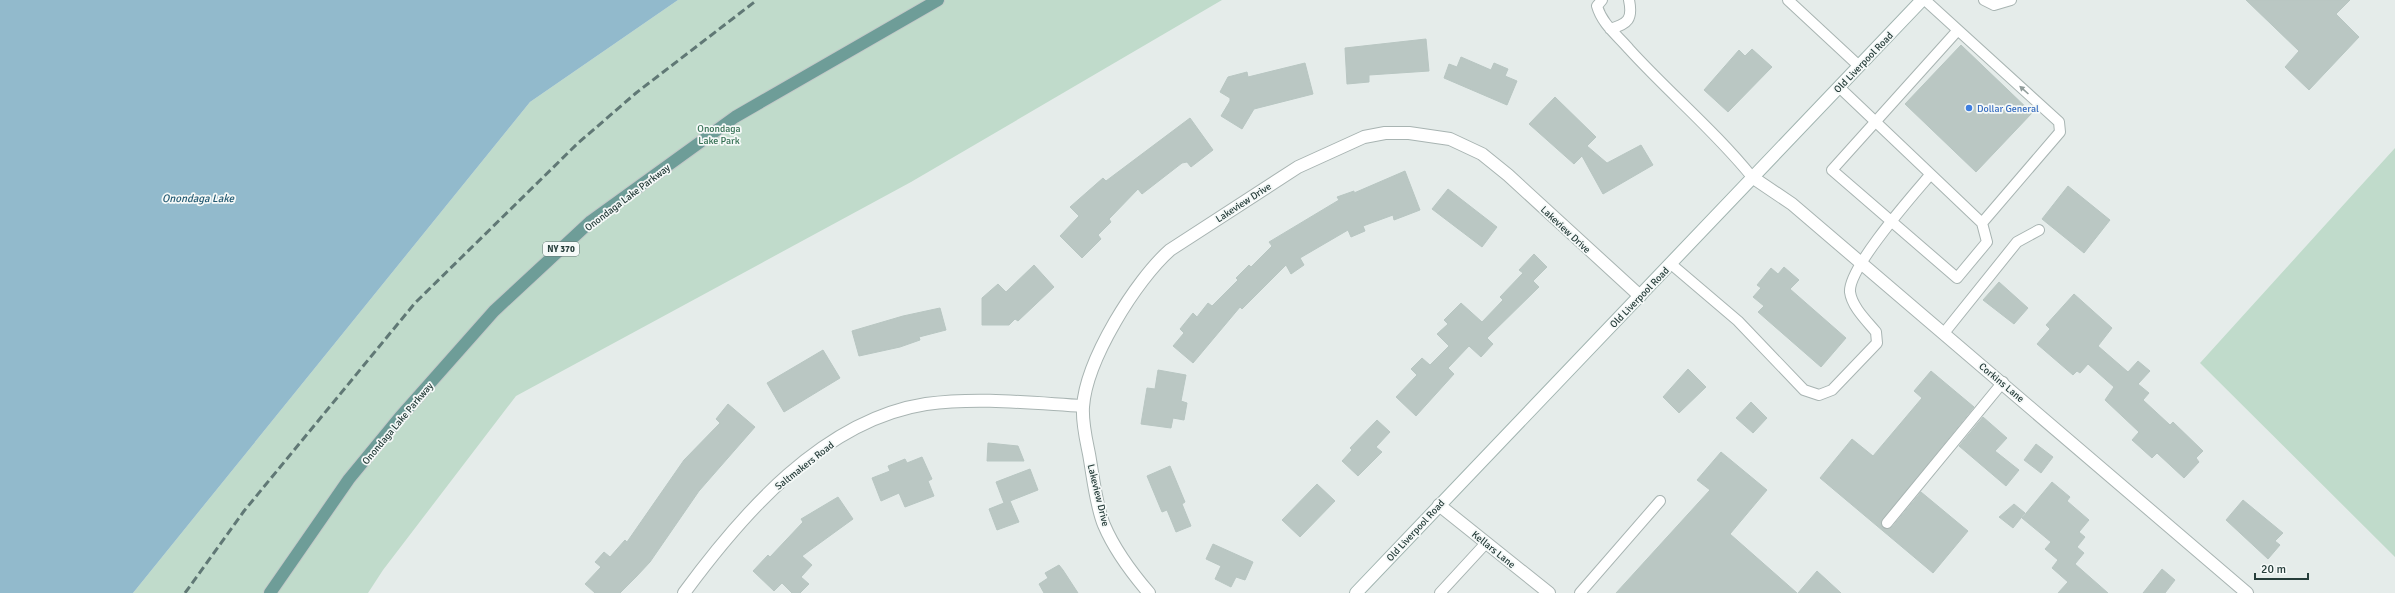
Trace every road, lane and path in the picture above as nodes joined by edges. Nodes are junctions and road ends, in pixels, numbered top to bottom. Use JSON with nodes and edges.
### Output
{"nodes":[{"id":1,"x":938,"y":0,"type":"edge"},
{"id":2,"x":1602,"y":0,"type":"edge"},
{"id":3,"x":1629,"y":0,"type":"edge"},
{"id":4,"x":1788,"y":0,"type":"edge"},
{"id":5,"x":1924,"y":0,"type":"edge"},
{"id":6,"x":1984,"y":0,"type":"edge"},
{"id":7,"x":2011,"y":0,"type":"edge"},
{"id":8,"x":1610,"y":28,"type":"junction"},
{"id":9,"x":1958,"y":30,"type":"junction"},
{"id":10,"x":1859,"y":66,"type":"junction"},
{"id":11,"x":1839,"y":87,"type":"junction"},
{"id":12,"x":1875,"y":122,"type":"junction"},
{"id":13,"x":1930,"y":175,"type":"junction"},
{"id":14,"x":1752,"y":177,"type":"junction"},
{"id":15,"x":1891,"y":222,"type":"junction"},
{"id":16,"x":1982,"y":223,"type":"junction"},
{"id":17,"x":2039,"y":230,"type":"dead end"},
{"id":18,"x":1671,"y":264,"type":"junction"},
{"id":19,"x":1862,"y":264,"type":"junction"},
{"id":20,"x":1640,"y":296,"type":"junction"},
{"id":21,"x":1944,"y":333,"type":"junction"},
{"id":22,"x":2003,"y":382,"type":"junction"},
{"id":23,"x":1083,"y":406,"type":"junction"},
{"id":24,"x":1660,"y":501,"type":"dead end"},
{"id":25,"x":1439,"y":505,"type":"junction"},
{"id":26,"x":1887,"y":523,"type":"dead end"},
{"id":27,"x":1486,"y":543,"type":"junction"},
{"id":28,"x":270,"y":593,"type":"edge"},
{"id":29,"x":684,"y":593,"type":"edge"},
{"id":30,"x":1149,"y":593,"type":"edge"},
{"id":31,"x":1356,"y":593,"type":"edge"},
{"id":32,"x":1440,"y":593,"type":"edge"},
{"id":33,"x":1549,"y":593,"type":"edge"},
{"id":34,"x":1580,"y":593,"type":"edge"},
{"id":35,"x":2247,"y":593,"type":"edge"}],
"edges":[{"from":1,"to":28,"type":"main road","name":"Onondaga Lake Parkway","number":"NY 370"},
{"from":2,"to":8,"type":"lane"},
{"from":3,"to":8,"type":"lane"},
{"from":4,"to":10,"type":"lane"},
{"from":5,"to":9,"type":"lane"},
{"from":5,"to":10,"type":"street","name":"Old Liverpool Road"},
{"from":6,"to":7,"type":"lane"},
{"from":8,"to":14,"type":"lane"},
{"from":9,"to":12,"type":"lane"},
{"from":16,"to":9,"type":"lane","one_way":true},
{"from":10,"to":11,"type":"street","name":"Old Liverpool Road"},
{"from":11,"to":12,"type":"lane"},
{"from":11,"to":14,"type":"street","name":"Old Liverpool Road"},
{"from":12,"to":13,"type":"lane"},
{"from":12,"to":15,"type":"lane"},
{"from":13,"to":15,"type":"lane"},
{"from":13,"to":16,"type":"lane"},
{"from":14,"to":18,"type":"street","name":"Old Liverpool Road"},
{"from":14,"to":19,"type":"street","name":"Corkins Lane"},
{"from":15,"to":16,"type":"lane"},
{"from":15,"to":19,"type":"lane"},
{"from":17,"to":21,"type":"lane"},
{"from":18,"to":19,"type":"lane"},
{"from":18,"to":20,"type":"street","name":"Old Liverpool Road"},
{"from":19,"to":21,"type":"street","name":"Corkins Lane"},
{"from":20,"to":23,"type":"street","name":"Lakeview Drive"},
{"from":20,"to":25,"type":"street","name":"Old Liverpool Road"},
{"from":21,"to":22,"type":"street","name":"Corkins Lane"},
{"from":22,"to":26,"type":"lane"},
{"from":22,"to":35,"type":"street","name":"Corkins Lane"},
{"from":23,"to":29,"type":"street","name":"Saltmakers Road"},
{"from":23,"to":30,"type":"street","name":"Lakeview Drive"},
{"from":24,"to":34,"type":"lane"},
{"from":25,"to":27,"type":"street","name":"Kellars Lane"},
{"from":25,"to":31,"type":"street","name":"Old Liverpool Road"},
{"from":27,"to":32,"type":"lane"},
{"from":27,"to":33,"type":"street","name":"Kellars Lane"}]}
